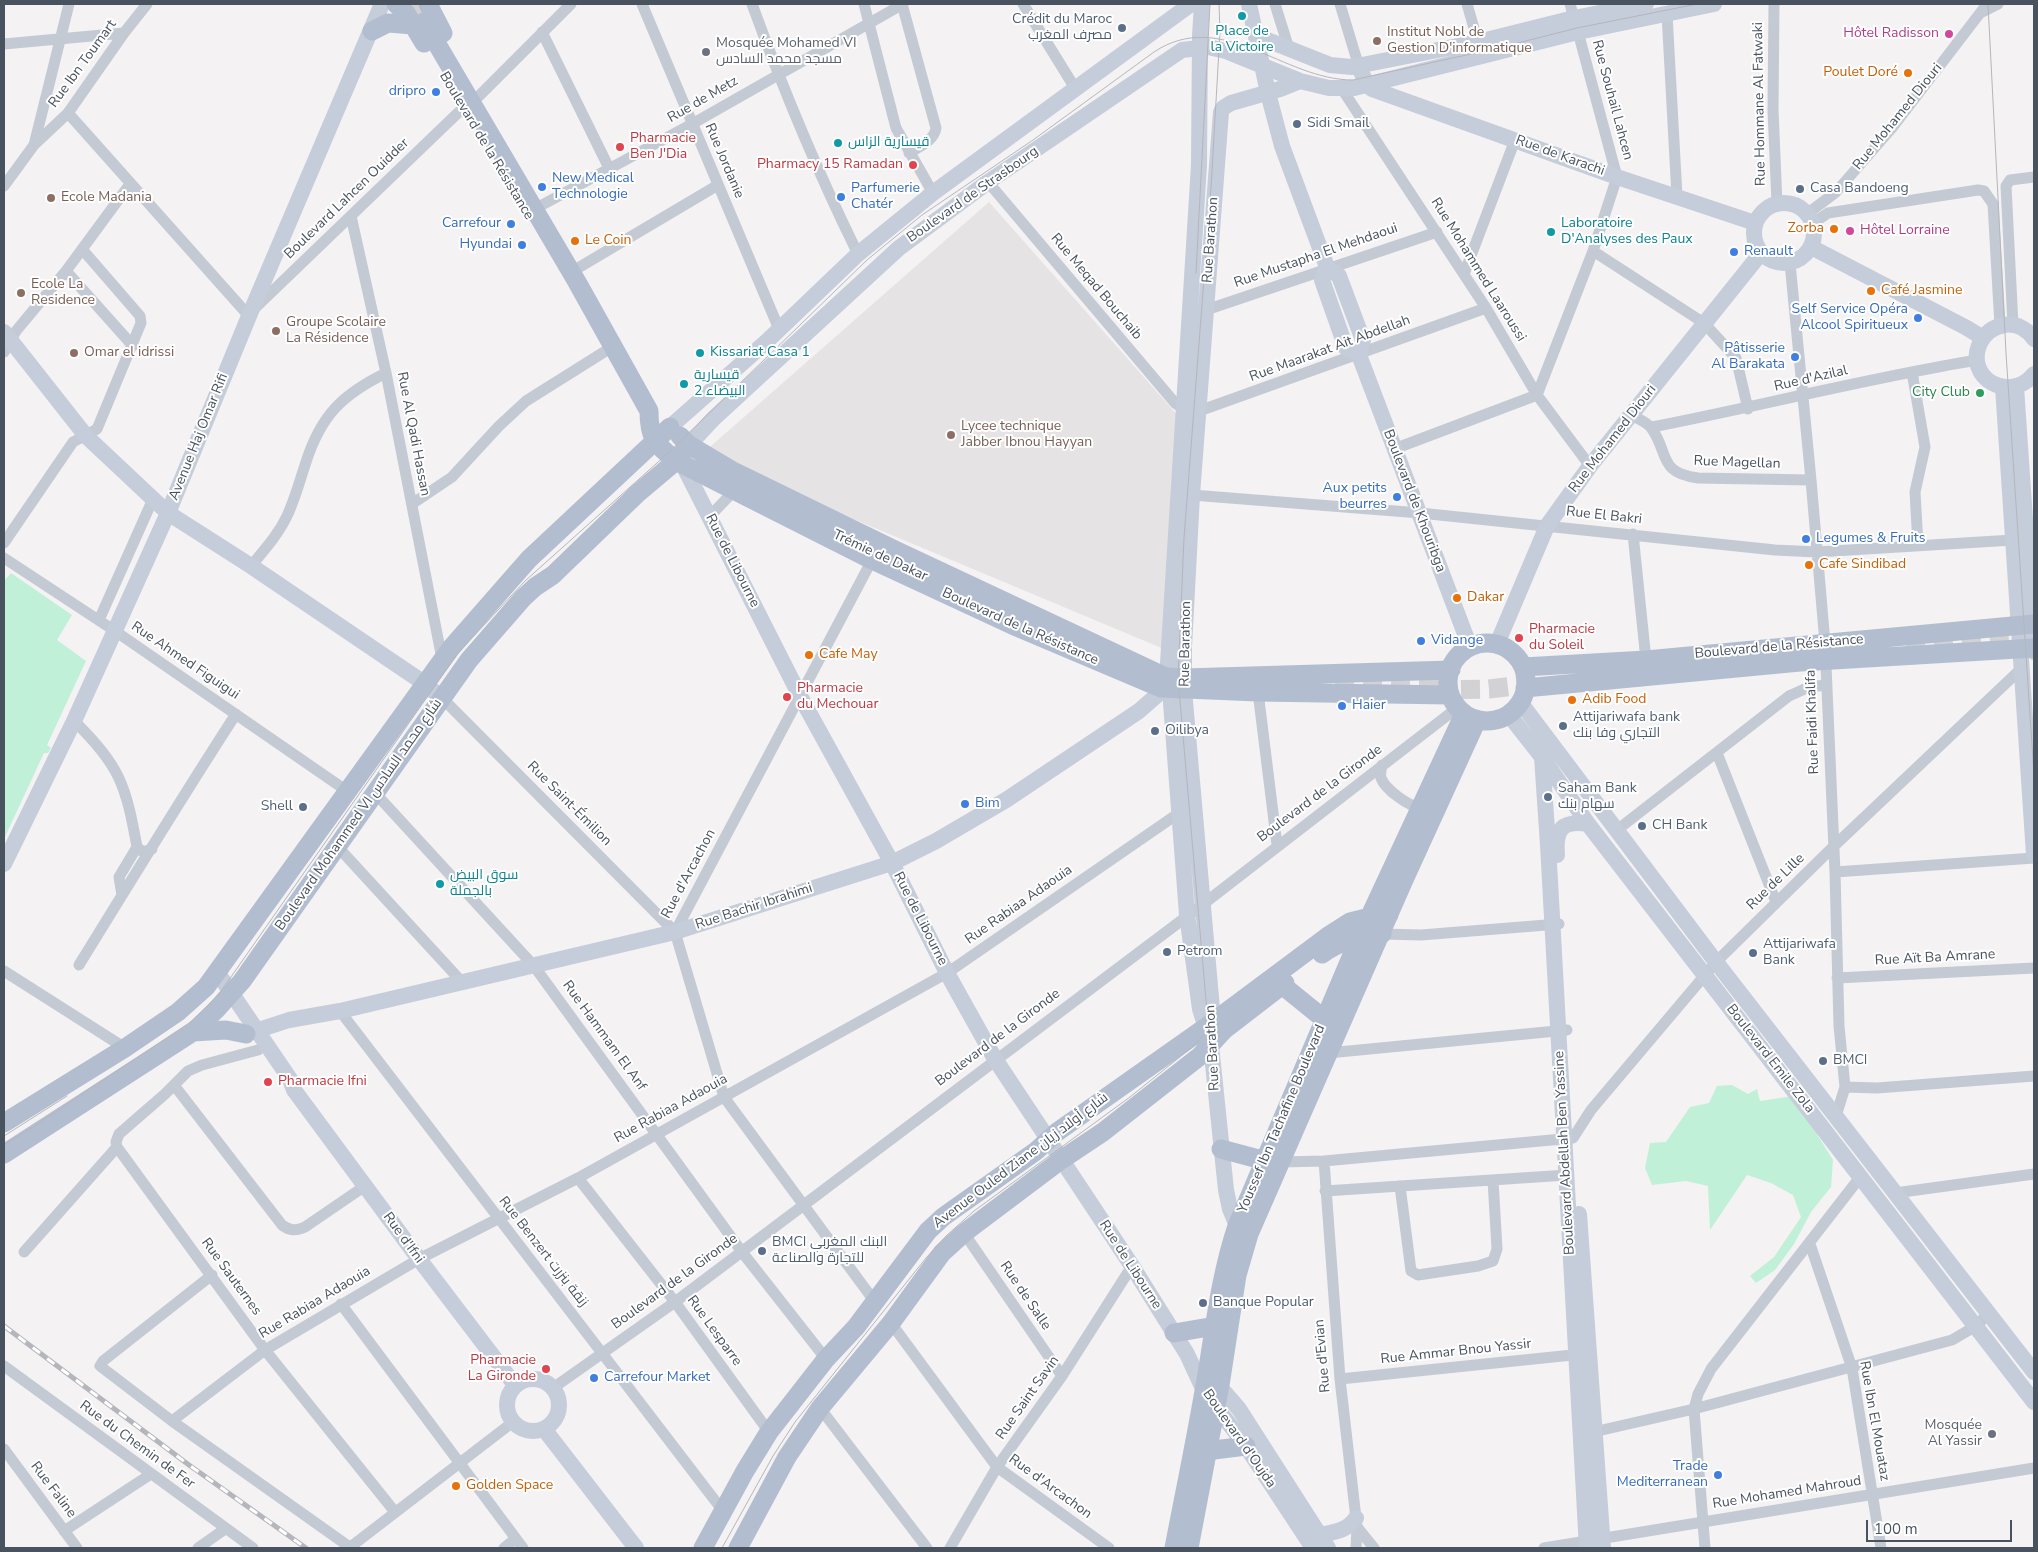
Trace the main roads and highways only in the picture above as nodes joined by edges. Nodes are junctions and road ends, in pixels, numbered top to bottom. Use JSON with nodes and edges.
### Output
{"nodes":[{"id":1,"x":396,"y":4,"type":"edge"},
{"id":2,"x":422,"y":17,"type":"edge"},
{"id":3,"x":372,"y":30,"type":"road end"},
{"id":4,"x":577,"y":275,"type":"junction"},
{"id":5,"x":649,"y":411,"type":"junction"},
{"id":6,"x":670,"y":427,"type":"junction"},
{"id":7,"x":655,"y":442,"type":"junction"},
{"id":8,"x":689,"y":445,"type":"junction"},
{"id":9,"x":680,"y":464,"type":"junction"},
{"id":10,"x":729,"y":482,"type":"junction"},
{"id":11,"x":2028,"y":625,"type":"edge"},
{"id":12,"x":2031,"y":649,"type":"edge"},
{"id":13,"x":1825,"y":652,"type":"junction"},
{"id":14,"x":1119,"y":664,"type":"dead end"},
{"id":15,"x":1523,"y":667,"type":"junction"},
{"id":16,"x":1451,"y":670,"type":"junction"},
{"id":17,"x":1174,"y":685,"type":"junction"},
{"id":18,"x":1518,"y":701,"type":"junction"},
{"id":19,"x":1462,"y":709,"type":"junction"},
{"id":20,"x":1389,"y":915,"type":"junction"},
{"id":21,"x":1370,"y":917,"type":"junction"},
{"id":22,"x":1382,"y":934,"type":"junction"},
{"id":23,"x":1362,"y":936,"type":"junction"},
{"id":24,"x":1282,"y":985,"type":"junction"},
{"id":25,"x":1324,"y":1019,"type":"junction"},
{"id":26,"x":193,"y":1032,"type":"junction"},
{"id":27,"x":251,"y":1032,"type":"road end"},
{"id":28,"x":4,"y":1122,"type":"edge"},
{"id":29,"x":1221,"y":1149,"type":"road end"},
{"id":30,"x":4,"y":1154,"type":"edge"},
{"id":31,"x":1273,"y":1162,"type":"junction"},
{"id":32,"x":1214,"y":1326,"type":"junction"},
{"id":33,"x":1174,"y":1332,"type":"road end"},
{"id":34,"x":1212,"y":1388,"type":"junction"},
{"id":35,"x":1246,"y":1446,"type":"road end"},
{"id":36,"x":1206,"y":1452,"type":"junction"},
{"id":37,"x":703,"y":1548,"type":"edge"},
{"id":38,"x":738,"y":1548,"type":"edge"},
{"id":39,"x":1174,"y":1548,"type":"edge"},
{"id":40,"x":1189,"y":1548,"type":"edge"}],
"edges":[{"from":1,"to":2,"type":"main road","name":"Boulevard de la Résistance"},
{"from":2,"to":3,"type":"main road"},
{"from":2,"to":4,"type":"main road"},
{"from":2,"to":4,"type":"main road","name":"Boulevard de la Résistance"},
{"from":2,"to":4,"type":"main road","name":"Boulevard de la Résistance"},
{"from":4,"to":5,"type":"main road","name":"Boulevard de la Résistance"},
{"from":5,"to":6,"type":"main road","name":"Boulevard de la Résistance"},
{"from":5,"to":7,"type":"main road","name":"Boulevard de la Résistance"},
{"from":6,"to":7,"type":"main road","name":"Boulevard Mohammed VI شارع محمد السادس"},
{"from":6,"to":8,"type":"main road","name":"Boulevard de la Résistance"},
{"from":7,"to":9,"type":"main road","name":"Boulevard de la Résistance"},
{"from":7,"to":28,"type":"main road","name":"Boulevard Mohammed VI شارع محمد السادس"},
{"from":8,"to":9,"type":"main road","name":"Boulevard Mohammed VI شارع محمد السادس"},
{"from":8,"to":10,"type":"main road","name":"Boulevard de la Résistance"},
{"from":9,"to":10,"type":"main road","name":"Boulevard de la Résistance"},
{"from":9,"to":26,"type":"main road","name":"Boulevard Mohammed VI شارع محمد السادس"},
{"from":10,"to":14,"type":"main road","name":"Trémie de Dakar"},
{"from":10,"to":17,"type":"main road","name":"Boulevard de la Résistance"},
{"from":10,"to":17,"type":"main road","name":"Boulevard de la Résistance"},
{"from":11,"to":13,"type":"main road","name":"Boulevard de la Résistance"},
{"from":12,"to":13,"type":"main road","name":"Boulevard de la Résistance"},
{"from":13,"to":15,"type":"main road","name":"Boulevard de la Résistance"},
{"from":13,"to":18,"type":"main road","name":"Boulevard de la Résistance"},
{"from":15,"to":16,"type":"main road"},
{"from":15,"to":18,"type":"main road"},
{"from":16,"to":17,"type":"main road","name":"Boulevard de la Résistance"},
{"from":16,"to":19,"type":"main road"},
{"from":17,"to":19,"type":"main road","name":"Boulevard de la Résistance"},
{"from":18,"to":19,"type":"main road"},
{"from":19,"to":20,"type":"main road","name":"Youssef Ibn Tachafine Boulevard"},
{"from":19,"to":21,"type":"main road","name":"Youssef Ibn Tachafine Boulevard"},
{"from":20,"to":21,"type":"main road","name":"Avenue Ouled Ziane شارع أولاد زيان"},
{"from":20,"to":22,"type":"main road","name":"Youssef Ibn Tachafine Boulevard"},
{"from":21,"to":23,"type":"main road","name":"Youssef Ibn Tachafine Boulevard"},
{"from":21,"to":37,"type":"main road","name":"Avenue Ouled Ziane شارع أولاد زيان"},
{"from":22,"to":23,"type":"main road","name":"Avenue Ouled Ziane شارع أولاد زيان"},
{"from":22,"to":31,"type":"main road","name":"Youssef Ibn Tachafine Boulevard"},
{"from":23,"to":24,"type":"main road","name":"Avenue Ouled Ziane شارع أولاد زيان"},
{"from":23,"to":25,"type":"main road","name":"Youssef Ibn Tachafine Boulevard"},
{"from":24,"to":25,"type":"main road"},
{"from":24,"to":38,"type":"main road","name":"Avenue Ouled Ziane شارع أولاد زيان"},
{"from":25,"to":31,"type":"main road","name":"Youssef Ibn Tachafine Boulevard"},
{"from":26,"to":27,"type":"main road"},
{"from":26,"to":30,"type":"main road","name":"Boulevard Mohammed VI شارع محمد السادس"},
{"from":29,"to":31,"type":"main road"},
{"from":31,"to":32,"type":"main road","name":"Youssef Ibn Tachafine Boulevard"},
{"from":31,"to":34,"type":"main road","name":"Youssef Ibn Tachafine Boulevard"},
{"from":32,"to":33,"type":"main road"},
{"from":32,"to":34,"type":"main road","name":"Youssef Ibn Tachafine Boulevard"},
{"from":34,"to":36,"type":"main road","name":"Youssef Ibn Tachafine Boulevard"},
{"from":34,"to":39,"type":"main road","name":"Youssef Ibn Tachafine Boulevard"},
{"from":35,"to":36,"type":"main road"},
{"from":36,"to":40,"type":"main road","name":"Youssef Ibn Tachafine Boulevard"}]}
